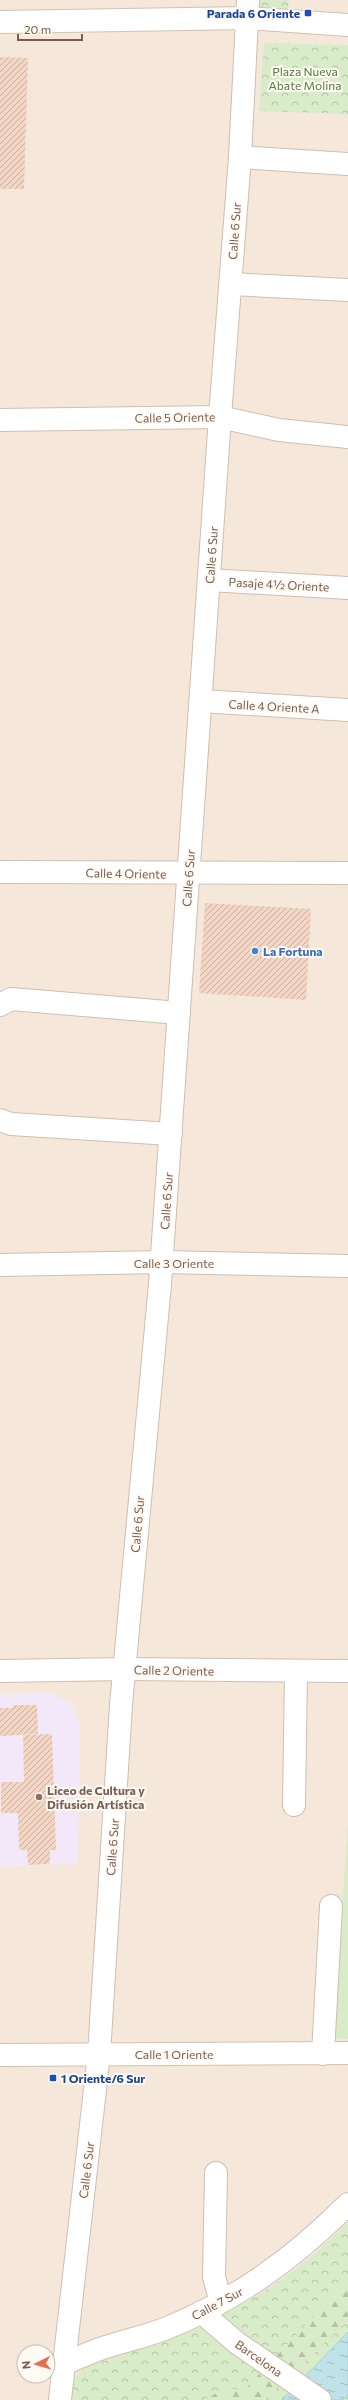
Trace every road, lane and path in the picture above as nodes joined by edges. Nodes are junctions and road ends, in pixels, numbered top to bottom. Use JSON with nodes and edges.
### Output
{"nodes":[{"id":1,"x":248,"y":9,"type":"edge"},
{"id":2,"x":0,"y":22,"type":"edge"},
{"id":3,"x":348,"y":25,"type":"edge"},
{"id":4,"x":240,"y":157,"type":"junction"},
{"id":5,"x":348,"y":164,"type":"edge"},
{"id":6,"x":231,"y":284,"type":"junction"},
{"id":7,"x":348,"y":290,"type":"edge"},
{"id":8,"x":220,"y":416,"type":"junction"},
{"id":9,"x":0,"y":420,"type":"edge"},
{"id":10,"x":348,"y":437,"type":"edge"},
{"id":11,"x":209,"y":580,"type":"junction"},
{"id":12,"x":348,"y":588,"type":"edge"},
{"id":13,"x":200,"y":701,"type":"junction"},
{"id":14,"x":348,"y":710,"type":"edge"},
{"id":15,"x":0,"y":872,"type":"edge"},
{"id":16,"x":189,"y":874,"type":"junction"},
{"id":17,"x":348,"y":874,"type":"edge"},
{"id":18,"x":1,"y":1004,"type":"edge"},
{"id":19,"x":179,"y":1013,"type":"junction"},
{"id":20,"x":0,"y":1120,"type":"edge"},
{"id":21,"x":171,"y":1134,"type":"junction"},
{"id":22,"x":162,"y":1262,"type":"junction"},
{"id":23,"x":0,"y":1265,"type":"edge"},
{"id":24,"x":348,"y":1266,"type":"edge"},
{"id":25,"x":125,"y":1669,"type":"junction"},
{"id":26,"x":0,"y":1671,"type":"edge"},
{"id":27,"x":348,"y":1671,"type":"edge"},
{"id":28,"x":296,"y":1672,"type":"junction"},
{"id":29,"x":294,"y":1805,"type":"dead end"},
{"id":30,"x":331,"y":1906,"type":"dead end"},
{"id":31,"x":348,"y":2053,"type":"edge"},
{"id":32,"x":99,"y":2054,"type":"junction"},
{"id":33,"x":324,"y":2054,"type":"junction"},
{"id":34,"x":0,"y":2055,"type":"edge"},
{"id":35,"x":216,"y":2173,"type":"dead end"},
{"id":36,"x":348,"y":2204,"type":"edge"},
{"id":37,"x":221,"y":2302,"type":"junction"},
{"id":38,"x":201,"y":2312,"type":"junction"},
{"id":39,"x":64,"y":2364,"type":"junction"},
{"id":40,"x":60,"y":2400,"type":"edge"},
{"id":41,"x":320,"y":2400,"type":"edge"}],
"edges":[{"from":1,"to":2,"type":"street"},
{"from":1,"to":3,"type":"street"},
{"from":1,"to":4,"type":"street","name":"Calle 6 Sur"},
{"from":4,"to":5,"type":"street"},
{"from":4,"to":6,"type":"street","name":"Calle 6 Sur"},
{"from":6,"to":7,"type":"street"},
{"from":6,"to":8,"type":"street","name":"Calle 6 Sur"},
{"from":8,"to":9,"type":"street","name":"Calle 5 Oriente"},
{"from":8,"to":10,"type":"street","name":"Calle 5 Oriente"},
{"from":8,"to":11,"type":"street","name":"Calle 6 Sur"},
{"from":11,"to":12,"type":"street","name":"Pasaje 4½ Oriente"},
{"from":11,"to":13,"type":"street","name":"Calle 6 Sur"},
{"from":13,"to":14,"type":"street","name":"Calle 4 Oriente A"},
{"from":13,"to":16,"type":"street","name":"Calle 6 Sur"},
{"from":15,"to":16,"type":"street","name":"Calle 4 Oriente"},
{"from":16,"to":17,"type":"street","name":"Calle 4 Oriente"},
{"from":16,"to":19,"type":"street","name":"Calle 6 Sur"},
{"from":18,"to":19,"type":"street"},
{"from":19,"to":21,"type":"street","name":"Calle 6 Sur"},
{"from":20,"to":21,"type":"street"},
{"from":21,"to":22,"type":"street","name":"Calle 6 Sur"},
{"from":22,"to":23,"type":"street","name":"Calle 3 Oriente"},
{"from":22,"to":24,"type":"street","name":"Calle 3 Oriente"},
{"from":22,"to":25,"type":"street","name":"Calle 6 Sur"},
{"from":25,"to":26,"type":"street","name":"Calle 2 Oriente"},
{"from":25,"to":28,"type":"street","name":"Calle 2 Oriente"},
{"from":25,"to":32,"type":"street","name":"Calle 6 Sur"},
{"from":27,"to":28,"type":"street","name":"Calle 2 Oriente"},
{"from":28,"to":29,"type":"street"},
{"from":30,"to":33,"type":"street"},
{"from":31,"to":33,"type":"street","name":"Calle 1 Oriente"},
{"from":32,"to":33,"type":"street","name":"Calle 1 Oriente"},
{"from":32,"to":34,"type":"street","name":"Calle 1 Oriente"},
{"from":32,"to":39,"type":"street","name":"Calle 6 Sur"},
{"from":35,"to":37,"type":"street"},
{"from":36,"to":37,"type":"street","name":"Calle 7 Sur"},
{"from":37,"to":38,"type":"street","name":"Calle 7 Sur"},
{"from":38,"to":39,"type":"street","name":"Calle 7 Sur"},
{"from":38,"to":41,"type":"street","name":"Barcelona"},
{"from":39,"to":40,"type":"street","name":"Calle 6 Sur"}]}
